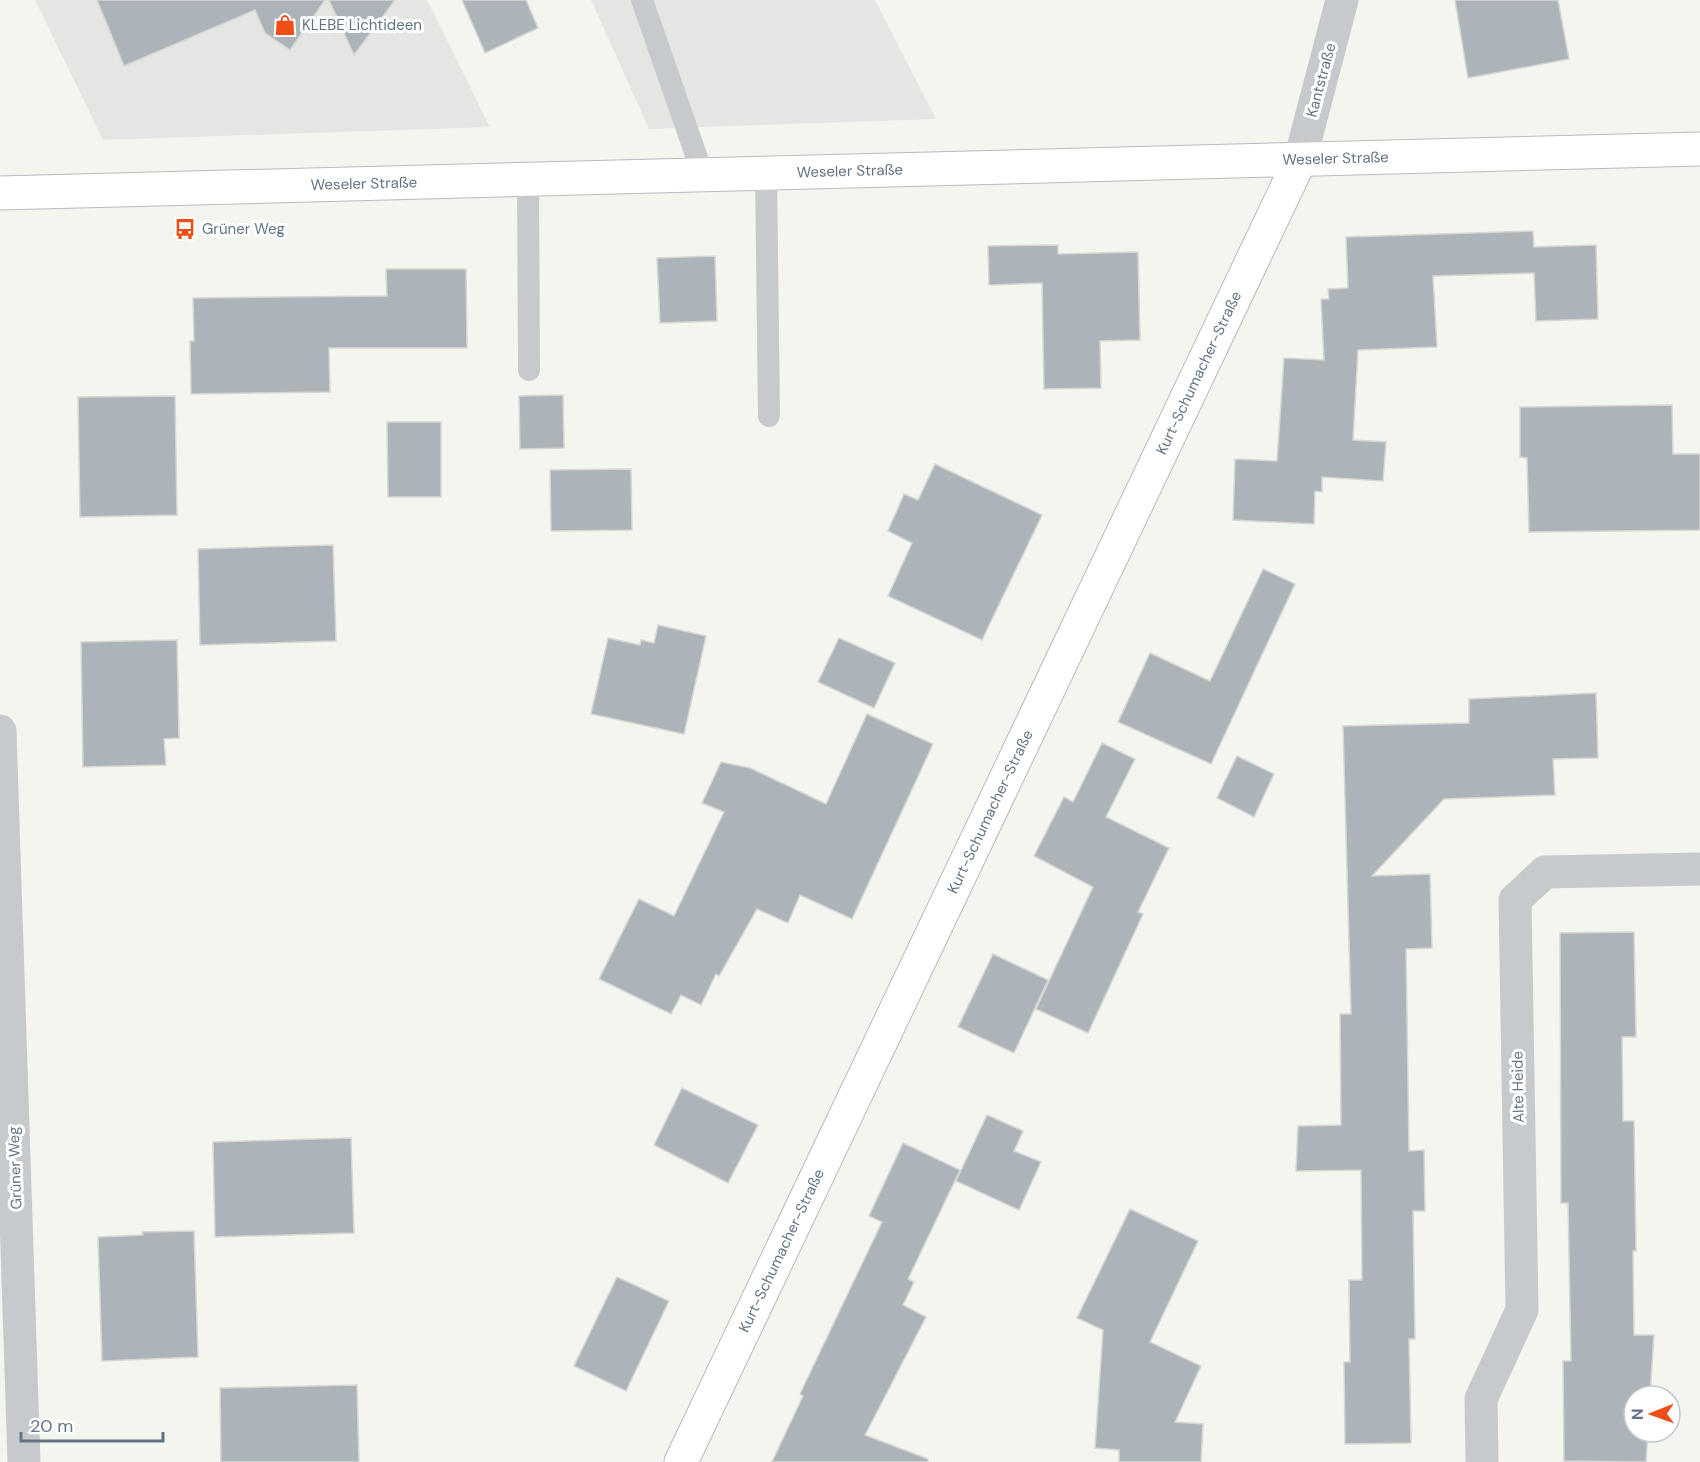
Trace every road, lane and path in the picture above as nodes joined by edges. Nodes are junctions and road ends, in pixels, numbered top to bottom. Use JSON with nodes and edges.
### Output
{"nodes":[{"id":1,"x":642,"y":0,"type":"edge"},
{"id":2,"x":1342,"y":0,"type":"edge"},
{"id":3,"x":1700,"y":149,"type":"edge"},
{"id":4,"x":1300,"y":160,"type":"junction"},
{"id":5,"x":765,"y":174,"type":"junction"},
{"id":6,"x":703,"y":175,"type":"junction"},
{"id":7,"x":528,"y":180,"type":"junction"},
{"id":8,"x":0,"y":193,"type":"edge"},
{"id":9,"x":529,"y":370,"type":"dead end"},
{"id":10,"x":769,"y":416,"type":"dead end"},
{"id":11,"x":0,"y":731,"type":"edge"},
{"id":12,"x":1700,"y":869,"type":"edge"},
{"id":13,"x":5,"y":983,"type":"edge"},
{"id":14,"x":24,"y":1462,"type":"edge"},
{"id":15,"x":681,"y":1462,"type":"edge"},
{"id":16,"x":1482,"y":1462,"type":"edge"}],
"edges":[{"from":1,"to":6,"type":"lane"},
{"from":2,"to":4,"type":"street","name":"Kantstraße"},
{"from":3,"to":4,"type":"street","name":"Weseler Straße"},
{"from":4,"to":5,"type":"street","name":"Weseler Straße"},
{"from":4,"to":15,"type":"street","name":"Kurt-Schumacher-Straße"},
{"from":5,"to":6,"type":"street","name":"Weseler Straße"},
{"from":5,"to":10,"type":"lane"},
{"from":6,"to":7,"type":"street","name":"Weseler Straße"},
{"from":7,"to":8,"type":"street","name":"Weseler Straße"},
{"from":7,"to":9,"type":"lane"},
{"from":11,"to":13,"type":"street","name":"Grüner Weg"},
{"from":12,"to":16,"type":"street","name":"Alte Heide"},
{"from":13,"to":14,"type":"street","name":"Grüner Weg"}]}
